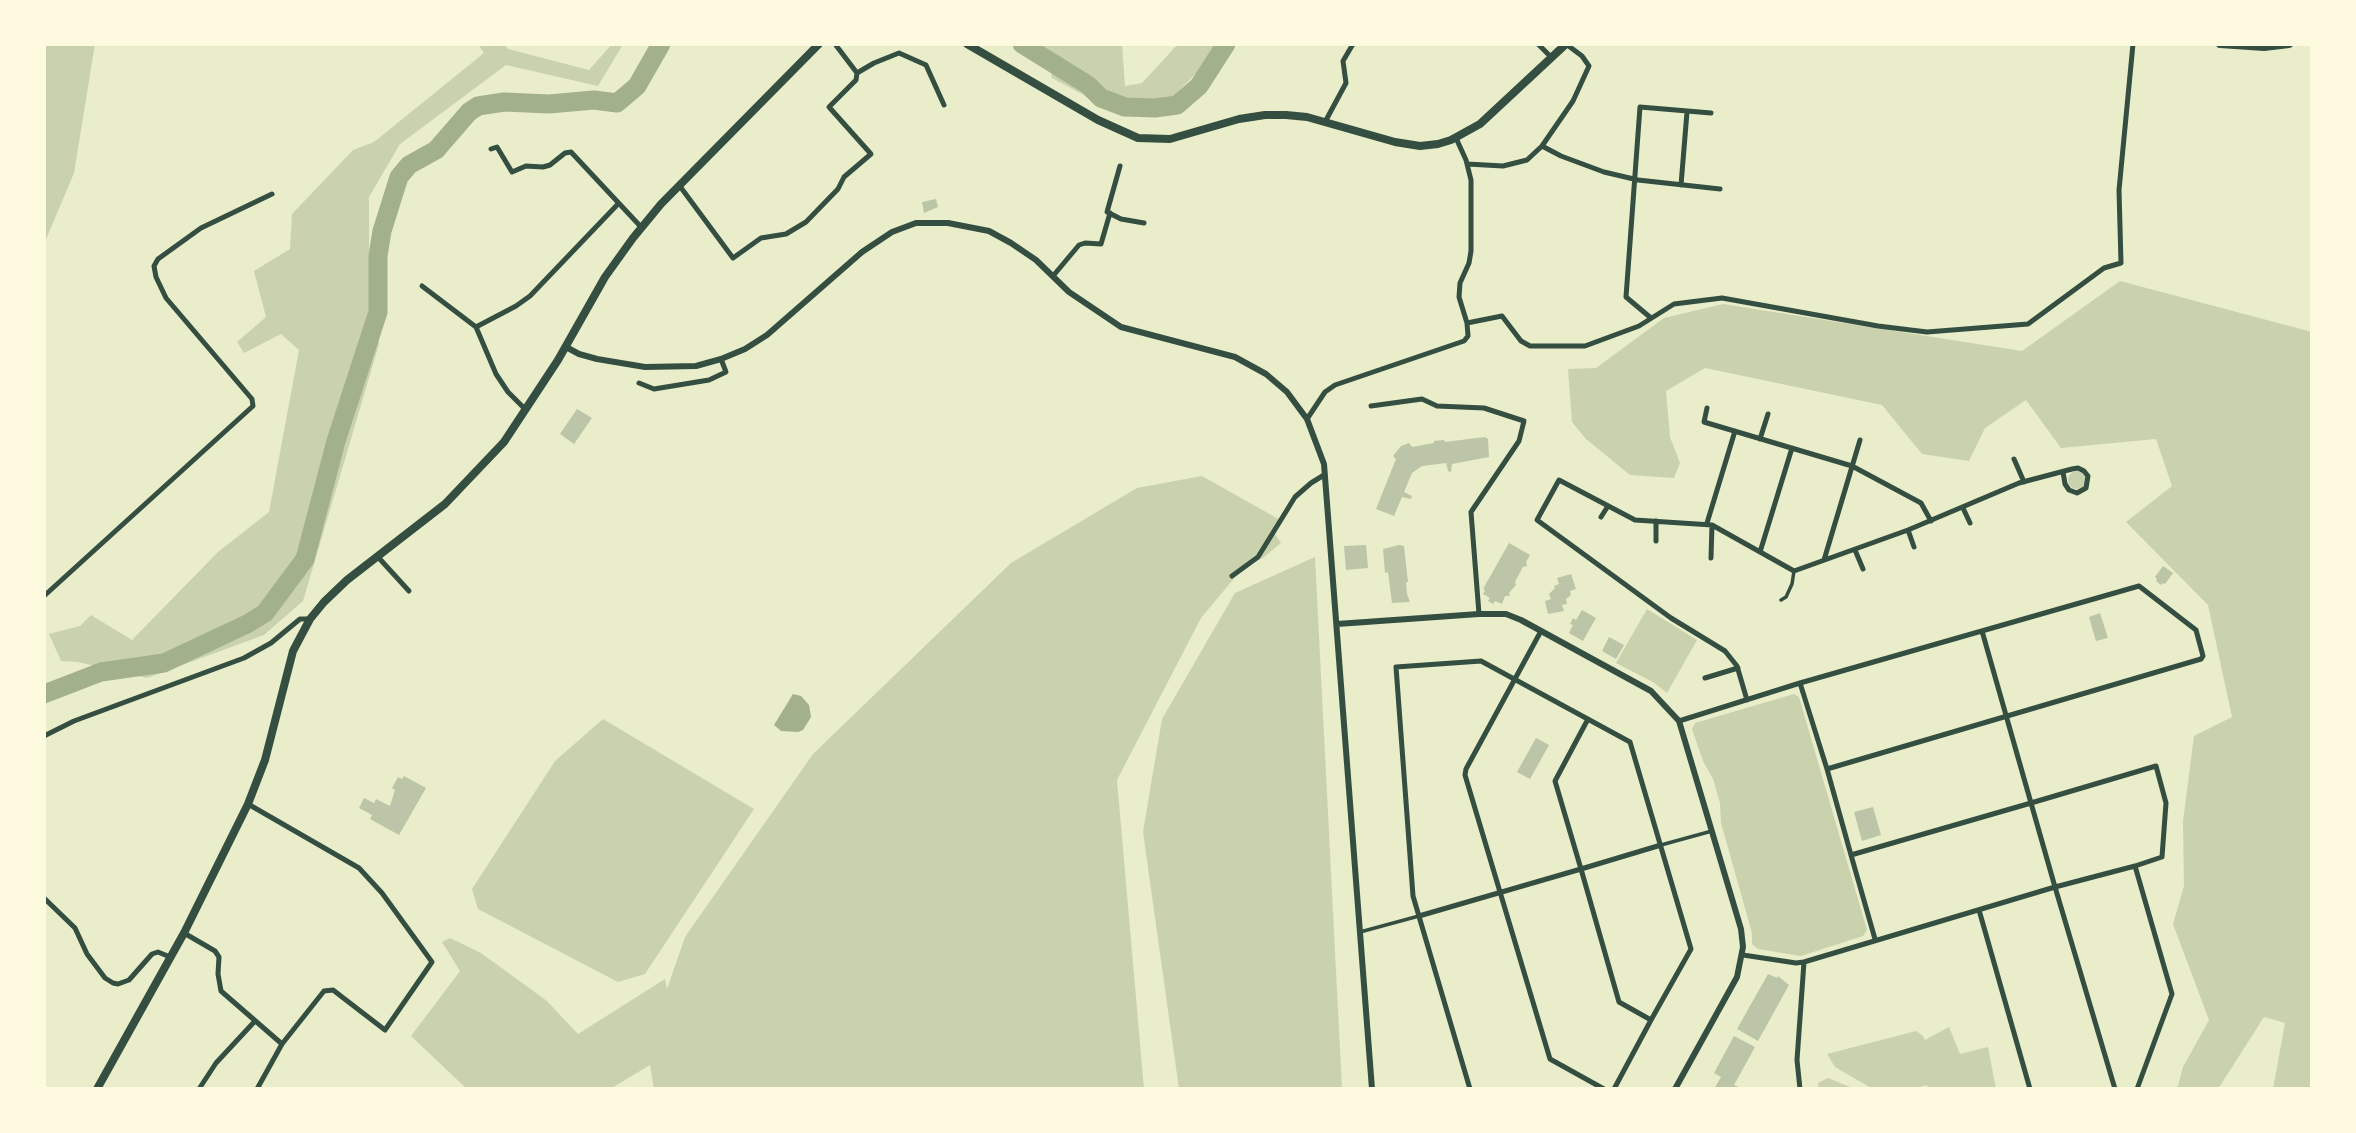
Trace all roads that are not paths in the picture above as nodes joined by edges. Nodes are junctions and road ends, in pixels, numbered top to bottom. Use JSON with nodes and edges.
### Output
{"nodes":[{"id":1,"x":818,"y":44,"type":"edge"},
{"id":2,"x":835,"y":44,"type":"edge"},
{"id":3,"x":967,"y":44,"type":"edge"},
{"id":4,"x":1353,"y":44,"type":"edge"},
{"id":5,"x":1538,"y":44,"type":"edge"},
{"id":6,"x":1566,"y":44,"type":"edge"},
{"id":7,"x":2133,"y":44,"type":"edge"},
{"id":8,"x":2220,"y":44,"type":"edge"},
{"id":9,"x":2290,"y":44,"type":"edge"},
{"id":10,"x":1551,"y":57,"type":"junction"},
{"id":11,"x":857,"y":73,"type":"junction"},
{"id":12,"x":944,"y":105,"type":"dead end"},
{"id":13,"x":1687,"y":112,"type":"junction"},
{"id":14,"x":1711,"y":113,"type":"dead end"},
{"id":15,"x":1325,"y":122,"type":"junction"},
{"id":16,"x":1456,"y":138,"type":"junction"},
{"id":17,"x":1542,"y":146,"type":"junction"},
{"id":18,"x":497,"y":147,"type":"dead end"},
{"id":19,"x":1467,"y":164,"type":"junction"},
{"id":20,"x":1120,"y":166,"type":"dead end"},
{"id":21,"x":1634,"y":179,"type":"junction"},
{"id":22,"x":679,"y":185,"type":"junction"},
{"id":23,"x":1681,"y":185,"type":"junction"},
{"id":24,"x":1720,"y":189,"type":"dead end"},
{"id":25,"x":272,"y":194,"type":"dead end"},
{"id":26,"x":618,"y":204,"type":"junction"},
{"id":27,"x":1110,"y":214,"type":"junction"},
{"id":28,"x":1144,"y":223,"type":"dead end"},
{"id":29,"x":642,"y":228,"type":"junction"},
{"id":30,"x":1053,"y":276,"type":"junction"},
{"id":31,"x":422,"y":286,"type":"dead end"},
{"id":32,"x":1651,"y":317,"type":"junction"},
{"id":33,"x":1467,"y":323,"type":"junction"},
{"id":34,"x":476,"y":327,"type":"junction"},
{"id":35,"x":566,"y":347,"type":"junction"},
{"id":36,"x":721,"y":359,"type":"junction"},
{"id":37,"x":639,"y":383,"type":"dead end"},
{"id":38,"x":1371,"y":406,"type":"dead end"},
{"id":39,"x":1707,"y":408,"type":"dead end"},
{"id":40,"x":526,"y":410,"type":"junction"},
{"id":41,"x":1768,"y":414,"type":"dead end"},
{"id":42,"x":1307,"y":419,"type":"junction"},
{"id":43,"x":1524,"y":421,"type":"junction"},
{"id":44,"x":1532,"y":423,"type":"dead end"},
{"id":45,"x":1735,"y":431,"type":"junction"},
{"id":46,"x":1760,"y":439,"type":"junction"},
{"id":47,"x":1860,"y":440,"type":"dead end"},
{"id":48,"x":1792,"y":448,"type":"junction"},
{"id":49,"x":2014,"y":459,"type":"dead end"},
{"id":50,"x":1852,"y":466,"type":"junction"},
{"id":51,"x":2063,"y":472,"type":"junction"},
{"id":52,"x":1324,"y":475,"type":"junction"},
{"id":53,"x":2024,"y":482,"type":"junction"},
{"id":54,"x":1608,"y":506,"type":"junction"},
{"id":55,"x":1963,"y":508,"type":"junction"},
{"id":56,"x":1601,"y":517,"type":"dead end"},
{"id":57,"x":1656,"y":521,"type":"junction"},
{"id":58,"x":1931,"y":521,"type":"junction"},
{"id":59,"x":1970,"y":523,"type":"dead end"},
{"id":60,"x":1710,"y":524,"type":"junction"},
{"id":61,"x":1908,"y":530,"type":"junction"},
{"id":62,"x":1656,"y":541,"type":"dead end"},
{"id":63,"x":1914,"y":547,"type":"dead end"},
{"id":64,"x":1855,"y":550,"type":"junction"},
{"id":65,"x":1760,"y":552,"type":"junction"},
{"id":66,"x":378,"y":557,"type":"junction"},
{"id":67,"x":1711,"y":558,"type":"dead end"},
{"id":68,"x":1825,"y":559,"type":"junction"},
{"id":69,"x":1863,"y":569,"type":"dead end"},
{"id":70,"x":1794,"y":571,"type":"junction"},
{"id":71,"x":1232,"y":576,"type":"dead end"},
{"id":72,"x":409,"y":591,"type":"dead end"},
{"id":73,"x":44,"y":596,"type":"edge"},
{"id":74,"x":1782,"y":600,"type":"dead end"},
{"id":75,"x":1479,"y":614,"type":"junction"},
{"id":76,"x":310,"y":619,"type":"junction"},
{"id":77,"x":1337,"y":624,"type":"junction"},
{"id":78,"x":1541,"y":631,"type":"junction"},
{"id":79,"x":1982,"y":631,"type":"junction"},
{"id":80,"x":1738,"y":668,"type":"junction"},
{"id":81,"x":1705,"y":678,"type":"dead end"},
{"id":82,"x":1515,"y":679,"type":"junction"},
{"id":83,"x":1800,"y":683,"type":"junction"},
{"id":84,"x":1747,"y":700,"type":"junction"},
{"id":85,"x":2006,"y":717,"type":"junction"},
{"id":86,"x":1588,"y":719,"type":"junction"},
{"id":87,"x":1679,"y":721,"type":"junction"},
{"id":88,"x":44,"y":736,"type":"edge"},
{"id":89,"x":1826,"y":769,"type":"junction"},
{"id":90,"x":2031,"y":803,"type":"junction"},
{"id":91,"x":248,"y":804,"type":"junction"},
{"id":92,"x":1712,"y":831,"type":"junction"},
{"id":93,"x":1661,"y":845,"type":"junction"},
{"id":94,"x":1851,"y":855,"type":"junction"},
{"id":95,"x":2135,"y":866,"type":"junction"},
{"id":96,"x":1581,"y":869,"type":"junction"},
{"id":97,"x":2055,"y":887,"type":"junction"},
{"id":98,"x":1499,"y":891,"type":"junction"},
{"id":99,"x":44,"y":898,"type":"edge"},
{"id":100,"x":1979,"y":909,"type":"junction"},
{"id":101,"x":1419,"y":916,"type":"junction"},
{"id":102,"x":1360,"y":932,"type":"junction"},
{"id":103,"x":184,"y":933,"type":"junction"},
{"id":104,"x":1875,"y":939,"type":"junction"},
{"id":105,"x":1743,"y":955,"type":"junction"},
{"id":106,"x":170,"y":957,"type":"junction"},
{"id":107,"x":1804,"y":962,"type":"junction"},
{"id":108,"x":1651,"y":1020,"type":"junction"},
{"id":109,"x":255,"y":1021,"type":"junction"},
{"id":110,"x":282,"y":1044,"type":"junction"},
{"id":111,"x":97,"y":1089,"type":"edge"},
{"id":112,"x":199,"y":1089,"type":"edge"},
{"id":113,"x":257,"y":1089,"type":"edge"},
{"id":114,"x":1372,"y":1089,"type":"edge"},
{"id":115,"x":1470,"y":1089,"type":"edge"},
{"id":116,"x":1604,"y":1089,"type":"edge"},
{"id":117,"x":1614,"y":1089,"type":"edge"},
{"id":118,"x":1675,"y":1089,"type":"edge"},
{"id":119,"x":1800,"y":1089,"type":"edge"},
{"id":120,"x":2031,"y":1089,"type":"edge"},
{"id":121,"x":2115,"y":1089,"type":"edge"},
{"id":122,"x":2137,"y":1089,"type":"edge"}],
"edges":[{"from":1,"to":22,"type":"main road"},
{"from":2,"to":11,"type":"street"},
{"from":3,"to":15,"type":"main road"},
{"from":4,"to":15,"type":"street"},
{"from":5,"to":10,"type":"street"},
{"from":6,"to":10,"type":"main road"},
{"from":6,"to":17,"type":"street"},
{"from":7,"to":32,"type":"street"},
{"from":8,"to":9,"type":"main road"},
{"from":10,"to":16,"type":"main road"},
{"from":11,"to":12,"type":"street"},
{"from":11,"to":22,"type":"street"},
{"from":13,"to":14,"type":"street"},
{"from":13,"to":21,"type":"street"},
{"from":13,"to":23,"type":"street"},
{"from":15,"to":16,"type":"main road"},
{"from":16,"to":19,"type":"street"},
{"from":17,"to":19,"type":"street"},
{"from":17,"to":21,"type":"street"},
{"from":18,"to":26,"type":"street"},
{"from":19,"to":33,"type":"street"},
{"from":20,"to":27,"type":"street"},
{"from":21,"to":23,"type":"street"},
{"from":21,"to":32,"type":"street"},
{"from":22,"to":29,"type":"main road"},
{"from":23,"to":24,"type":"street"},
{"from":25,"to":73,"type":"street"},
{"from":26,"to":29,"type":"street"},
{"from":26,"to":34,"type":"street"},
{"from":27,"to":28,"type":"street"},
{"from":27,"to":30,"type":"street"},
{"from":29,"to":35,"type":"main road"},
{"from":30,"to":36,"type":"street"},
{"from":30,"to":42,"type":"street"},
{"from":31,"to":34,"type":"street"},
{"from":32,"to":33,"type":"street"},
{"from":33,"to":42,"type":"street"},
{"from":34,"to":40,"type":"street"},
{"from":35,"to":36,"type":"street"},
{"from":35,"to":40,"type":"main road"},
{"from":36,"to":37,"type":"street"},
{"from":38,"to":43,"type":"street"},
{"from":39,"to":45,"type":"street"},
{"from":40,"to":66,"type":"main road"},
{"from":41,"to":46,"type":"street"},
{"from":42,"to":52,"type":"street"},
{"from":43,"to":44,"type":"street"},
{"from":43,"to":75,"type":"street"},
{"from":45,"to":46,"type":"street"},
{"from":45,"to":60,"type":"street"},
{"from":46,"to":48,"type":"street"},
{"from":47,"to":50,"type":"street"},
{"from":48,"to":50,"type":"street"},
{"from":48,"to":65,"type":"street"},
{"from":49,"to":53,"type":"street"},
{"from":50,"to":58,"type":"street"},
{"from":50,"to":68,"type":"street"},
{"from":51,"to":51,"type":"street"},
{"from":51,"to":53,"type":"street"},
{"from":52,"to":71,"type":"street"},
{"from":52,"to":77,"type":"street"},
{"from":53,"to":55,"type":"street"},
{"from":54,"to":56,"type":"street"},
{"from":54,"to":57,"type":"street"},
{"from":54,"to":80,"type":"street"},
{"from":55,"to":58,"type":"street"},
{"from":55,"to":59,"type":"street"},
{"from":57,"to":60,"type":"street"},
{"from":57,"to":62,"type":"street"},
{"from":58,"to":61,"type":"street"},
{"from":60,"to":65,"type":"street"},
{"from":60,"to":67,"type":"street"},
{"from":61,"to":63,"type":"street"},
{"from":61,"to":64,"type":"street"},
{"from":64,"to":68,"type":"street"},
{"from":64,"to":69,"type":"street"},
{"from":65,"to":70,"type":"street"},
{"from":66,"to":72,"type":"street"},
{"from":66,"to":76,"type":"main road"},
{"from":68,"to":70,"type":"street"},
{"from":70,"to":74,"type":"street"},
{"from":75,"to":77,"type":"street"},
{"from":75,"to":78,"type":"street"},
{"from":76,"to":88,"type":"street"},
{"from":76,"to":91,"type":"main road"},
{"from":77,"to":102,"type":"street"},
{"from":78,"to":82,"type":"street"},
{"from":78,"to":87,"type":"street"},
{"from":79,"to":83,"type":"street"},
{"from":79,"to":85,"type":"street"},
{"from":79,"to":85,"type":"street"},
{"from":80,"to":81,"type":"street"},
{"from":80,"to":84,"type":"street"},
{"from":82,"to":86,"type":"street"},
{"from":82,"to":98,"type":"street"},
{"from":82,"to":101,"type":"street"},
{"from":83,"to":84,"type":"street"},
{"from":83,"to":89,"type":"street"},
{"from":84,"to":87,"type":"street"},
{"from":85,"to":89,"type":"street"},
{"from":85,"to":90,"type":"street"},
{"from":86,"to":93,"type":"street"},
{"from":86,"to":96,"type":"street"},
{"from":87,"to":92,"type":"street"},
{"from":89,"to":94,"type":"street"},
{"from":90,"to":94,"type":"street"},
{"from":90,"to":95,"type":"street"},
{"from":90,"to":97,"type":"street"},
{"from":91,"to":103,"type":"main road"},
{"from":91,"to":110,"type":"street"},
{"from":92,"to":93,"type":"street"},
{"from":92,"to":105,"type":"street"},
{"from":93,"to":96,"type":"street"},
{"from":93,"to":108,"type":"street"},
{"from":94,"to":104,"type":"street"},
{"from":95,"to":97,"type":"street"},
{"from":95,"to":122,"type":"street"},
{"from":96,"to":98,"type":"street"},
{"from":96,"to":108,"type":"street"},
{"from":97,"to":100,"type":"street"},
{"from":97,"to":121,"type":"street"},
{"from":98,"to":101,"type":"street"},
{"from":98,"to":116,"type":"street"},
{"from":99,"to":106,"type":"street"},
{"from":100,"to":104,"type":"street"},
{"from":100,"to":120,"type":"street"},
{"from":101,"to":102,"type":"street"},
{"from":101,"to":115,"type":"street"},
{"from":102,"to":114,"type":"street"},
{"from":103,"to":106,"type":"main road"},
{"from":103,"to":109,"type":"street"},
{"from":104,"to":107,"type":"street"},
{"from":105,"to":107,"type":"street"},
{"from":105,"to":118,"type":"street"},
{"from":106,"to":111,"type":"main road"},
{"from":107,"to":119,"type":"street"},
{"from":108,"to":117,"type":"street"},
{"from":109,"to":110,"type":"street"},
{"from":109,"to":112,"type":"street"},
{"from":110,"to":113,"type":"street"}]}
